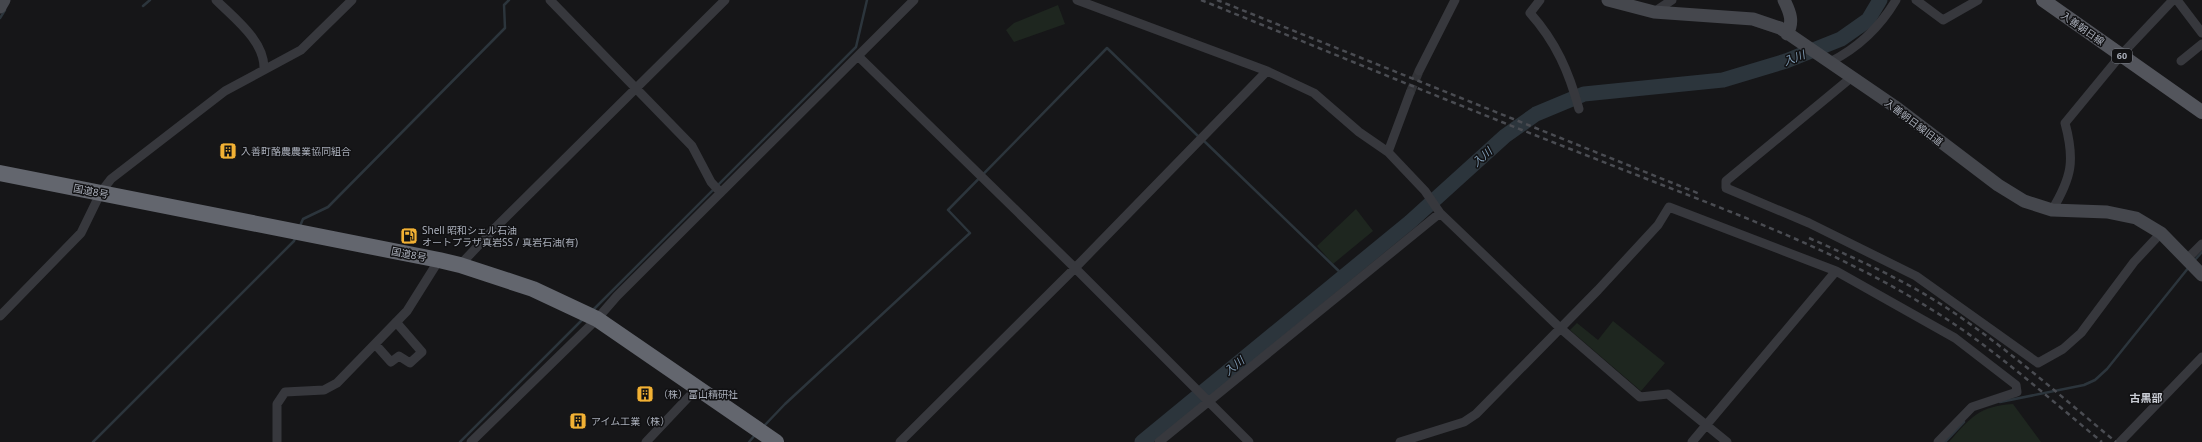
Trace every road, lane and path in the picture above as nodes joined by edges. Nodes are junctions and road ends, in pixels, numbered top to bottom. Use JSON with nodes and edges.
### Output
{"nodes":[{"id":1,"x":4,"y":0,"type":"edge"},
{"id":2,"x":216,"y":0,"type":"edge"},
{"id":3,"x":352,"y":0,"type":"edge"},
{"id":4,"x":550,"y":0,"type":"edge"},
{"id":5,"x":725,"y":0,"type":"edge"},
{"id":6,"x":914,"y":0,"type":"edge"},
{"id":7,"x":1077,"y":0,"type":"edge"},
{"id":8,"x":1455,"y":0,"type":"edge"},
{"id":9,"x":1540,"y":0,"type":"edge"},
{"id":10,"x":1608,"y":0,"type":"edge"},
{"id":11,"x":1672,"y":0,"type":"edge"},
{"id":12,"x":1784,"y":0,"type":"edge"},
{"id":13,"x":1896,"y":0,"type":"edge"},
{"id":14,"x":1916,"y":0,"type":"edge"},
{"id":15,"x":1978,"y":0,"type":"edge"},
{"id":16,"x":2043,"y":0,"type":"edge"},
{"id":17,"x":2173,"y":0,"type":"edge"},
{"id":18,"x":2177,"y":0,"type":"edge"},
{"id":19,"x":0,"y":7,"type":"edge"},
{"id":20,"x":1654,"y":12,"type":"junction"},
{"id":21,"x":2202,"y":33,"type":"edge"},
{"id":22,"x":1793,"y":38,"type":"junction"},
{"id":23,"x":2202,"y":44,"type":"edge"},
{"id":24,"x":2121,"y":55,"type":"junction"},
{"id":25,"x":858,"y":56,"type":"junction"},
{"id":26,"x":1827,"y":60,"type":"junction"},
{"id":27,"x":2181,"y":61,"type":"dead end"},
{"id":28,"x":264,"y":69,"type":"junction"},
{"id":29,"x":1420,"y":70,"type":"tunnel mouth"},
{"id":30,"x":1267,"y":71,"type":"junction"},
{"id":31,"x":1852,"y":77,"type":"junction"},
{"id":32,"x":637,"y":87,"type":"junction"},
{"id":33,"x":1410,"y":92,"type":"tunnel mouth"},
{"id":34,"x":1579,"y":109,"type":"dead end"},
{"id":35,"x":2202,"y":112,"type":"edge"},
{"id":36,"x":1388,"y":152,"type":"junction"},
{"id":37,"x":0,"y":173,"type":"edge"},
{"id":38,"x":101,"y":192,"type":"junction"},
{"id":39,"x":720,"y":192,"type":"junction"},
{"id":40,"x":2052,"y":210,"type":"junction"},
{"id":41,"x":1440,"y":213,"type":"junction"},
{"id":42,"x":2161,"y":233,"type":"junction"},
{"id":43,"x":2202,"y":244,"type":"edge"},
{"id":44,"x":2187,"y":259,"type":"junction"},
{"id":45,"x":439,"y":260,"type":"junction"},
{"id":46,"x":460,"y":265,"type":"junction"},
{"id":47,"x":1075,"y":268,"type":"junction"},
{"id":48,"x":1836,"y":271,"type":"junction"},
{"id":49,"x":2202,"y":276,"type":"edge"},
{"id":50,"x":0,"y":316,"type":"edge"},
{"id":51,"x":597,"y":319,"type":"junction"},
{"id":52,"x":396,"y":322,"type":"junction"},
{"id":53,"x":1559,"y":327,"type":"junction"},
{"id":54,"x":375,"y":344,"type":"junction"},
{"id":55,"x":2202,"y":357,"type":"edge"},
{"id":56,"x":698,"y":387,"type":"junction"},
{"id":57,"x":1210,"y":402,"type":"junction"},
{"id":58,"x":1707,"y":425,"type":"junction"},
{"id":59,"x":277,"y":442,"type":"edge"},
{"id":60,"x":471,"y":442,"type":"edge"},
{"id":61,"x":646,"y":442,"type":"edge"},
{"id":62,"x":776,"y":442,"type":"edge"},
{"id":63,"x":900,"y":442,"type":"edge"},
{"id":64,"x":1159,"y":442,"type":"edge"},
{"id":65,"x":1249,"y":442,"type":"edge"},
{"id":66,"x":1400,"y":442,"type":"edge"},
{"id":67,"x":1692,"y":442,"type":"edge"},
{"id":68,"x":1727,"y":442,"type":"edge"},
{"id":69,"x":1938,"y":442,"type":"edge"},
{"id":70,"x":2120,"y":442,"type":"edge"}],
"edges":[{"from":1,"to":19,"type":"street"},
{"from":2,"to":28,"type":"street"},
{"from":3,"to":28,"type":"street"},
{"from":4,"to":32,"type":"street"},
{"from":5,"to":32,"type":"street"},
{"from":6,"to":25,"type":"street"},
{"from":7,"to":30,"type":"street"},
{"from":8,"to":29,"type":"street"},
{"from":9,"to":34,"type":"street"},
{"from":10,"to":20,"type":"street","name":"入善朝日線旧道"},
{"from":11,"to":20,"type":"street"},
{"from":12,"to":22,"type":"street"},
{"from":13,"to":26,"type":"street"},
{"from":14,"to":15,"type":"street"},
{"from":16,"to":24,"type":"main road","name":"入善朝日線","number":"60"},
{"from":17,"to":24,"type":"street"},
{"from":18,"to":21,"type":"street"},
{"from":20,"to":22,"type":"street","name":"入善朝日線旧道"},
{"from":22,"to":26,"type":"street","name":"入善朝日線旧道"},
{"from":23,"to":27,"type":"street"},
{"from":24,"to":35,"type":"main road","name":"入善朝日線","number":"60"},
{"from":24,"to":40,"type":"street"},
{"from":25,"to":39,"type":"street"},
{"from":25,"to":47,"type":"street"},
{"from":26,"to":31,"type":"street","name":"入善朝日線旧道"},
{"from":28,"to":38,"type":"street"},
{"from":30,"to":36,"type":"street"},
{"from":30,"to":47,"type":"street"},
{"from":31,"to":40,"type":"street","name":"入善朝日線旧道"},
{"from":31,"to":42,"type":"street"},
{"from":32,"to":39,"type":"street"},
{"from":32,"to":46,"type":"street"},
{"from":33,"to":36,"type":"street"},
{"from":36,"to":41,"type":"street"},
{"from":37,"to":38,"type":"highway","name":"国道8号"},
{"from":38,"to":45,"type":"highway","name":"国道8号"},
{"from":38,"to":50,"type":"street"},
{"from":39,"to":51,"type":"street"},
{"from":40,"to":42,"type":"street","name":"入善朝日線旧道"},
{"from":41,"to":53,"type":"street"},
{"from":41,"to":57,"type":"street"},
{"from":42,"to":44,"type":"street","name":"入善朝日線旧道"},
{"from":43,"to":44,"type":"street"},
{"from":44,"to":49,"type":"street","name":"入善朝日線旧道"},
{"from":45,"to":46,"type":"highway","name":"国道8号"},
{"from":45,"to":52,"type":"street"},
{"from":46,"to":51,"type":"highway","name":"国道8号"},
{"from":47,"to":57,"type":"street"},
{"from":47,"to":63,"type":"street"},
{"from":48,"to":53,"type":"street"},
{"from":48,"to":58,"type":"street"},
{"from":48,"to":69,"type":"street"},
{"from":51,"to":56,"type":"highway","name":"国道8号"},
{"from":51,"to":60,"type":"street"},
{"from":52,"to":54,"type":"street"},
{"from":52,"to":54,"type":"street"},
{"from":53,"to":58,"type":"street"},
{"from":53,"to":66,"type":"street"},
{"from":54,"to":59,"type":"street"},
{"from":55,"to":70,"type":"street"},
{"from":56,"to":61,"type":"street"},
{"from":56,"to":62,"type":"highway","name":"国道8号"},
{"from":57,"to":64,"type":"street"},
{"from":57,"to":65,"type":"street"},
{"from":58,"to":67,"type":"street"},
{"from":58,"to":68,"type":"street"}]}
